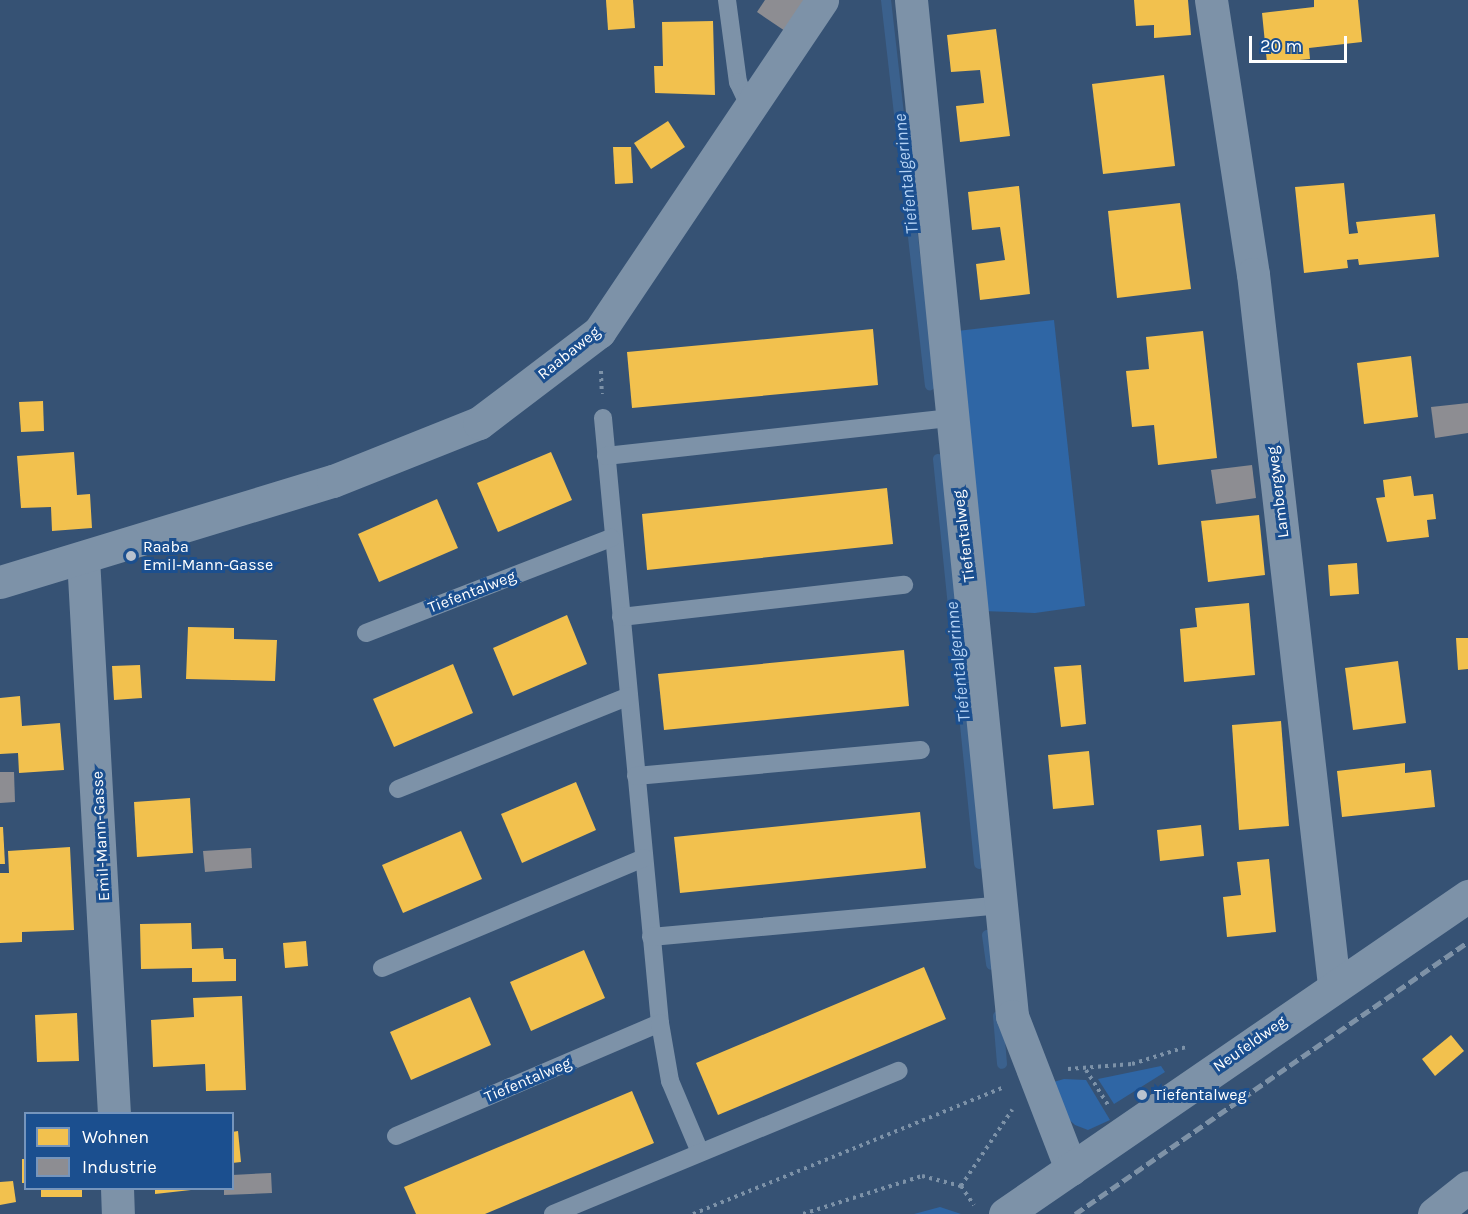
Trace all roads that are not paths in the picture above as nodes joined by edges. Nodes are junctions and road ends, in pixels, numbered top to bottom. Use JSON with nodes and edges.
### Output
{"nodes":[{"id":1,"x":727,"y":0,"type":"edge"},
{"id":2,"x":822,"y":0,"type":"edge"},
{"id":3,"x":911,"y":0,"type":"edge"},
{"id":4,"x":1211,"y":0,"type":"edge"},
{"id":5,"x":749,"y":106,"type":"junction"},
{"id":6,"x":603,"y":418,"type":"dead end"},
{"id":7,"x":951,"y":418,"type":"junction"},
{"id":8,"x":606,"y":456,"type":"junction"},
{"id":9,"x":611,"y":537,"type":"junction"},
{"id":10,"x":83,"y":558,"type":"junction"},
{"id":11,"x":0,"y":582,"type":"edge"},
{"id":12,"x":904,"y":585,"type":"dead end"},
{"id":13,"x":621,"y":617,"type":"junction"},
{"id":14,"x":366,"y":633,"type":"dead end"},
{"id":15,"x":629,"y":696,"type":"junction"},
{"id":16,"x":921,"y":750,"type":"dead end"},
{"id":17,"x":636,"y":776,"type":"junction"},
{"id":18,"x":398,"y":789,"type":"dead end"},
{"id":19,"x":644,"y":858,"type":"junction"},
{"id":20,"x":1468,"y":896,"type":"edge"},
{"id":21,"x":1002,"y":905,"type":"junction"},
{"id":22,"x":651,"y":937,"type":"junction"},
{"id":23,"x":382,"y":968,"type":"dead end"},
{"id":24,"x":1334,"y":985,"type":"junction"},
{"id":25,"x":660,"y":1023,"type":"junction"},
{"id":26,"x":899,"y":1071,"type":"dead end"},
{"id":27,"x":114,"y":1112,"type":"edge"},
{"id":28,"x":396,"y":1136,"type":"dead end"},
{"id":29,"x":700,"y":1152,"type":"junction"},
{"id":30,"x":1071,"y":1169,"type":"junction"},
{"id":31,"x":1468,"y":1187,"type":"edge"},
{"id":32,"x":117,"y":1190,"type":"edge"},
{"id":33,"x":991,"y":1212,"type":"edge"},
{"id":34,"x":118,"y":1214,"type":"edge"},
{"id":35,"x":553,"y":1214,"type":"edge"},
{"id":36,"x":1434,"y":1214,"type":"edge"}],
"edges":[{"from":1,"to":5,"type":"lane"},
{"from":2,"to":5,"type":"street","name":"Raabaweg"},
{"from":3,"to":7,"type":"street","name":"Tiefentalweg"},
{"from":4,"to":24,"type":"street","name":"Lambergweg"},
{"from":5,"to":10,"type":"street","name":"Raabaweg"},
{"from":6,"to":8,"type":"lane"},
{"from":7,"to":8,"type":"lane"},
{"from":7,"to":21,"type":"street","name":"Tiefentalweg"},
{"from":8,"to":9,"type":"lane"},
{"from":9,"to":13,"type":"lane"},
{"from":9,"to":14,"type":"lane","name":"Tiefentalweg"},
{"from":10,"to":11,"type":"street","name":"Raabaweg"},
{"from":10,"to":27,"type":"street","name":"Emil-Mann-Gasse"},
{"from":12,"to":13,"type":"lane"},
{"from":13,"to":15,"type":"lane"},
{"from":15,"to":17,"type":"lane"},
{"from":15,"to":18,"type":"lane"},
{"from":16,"to":17,"type":"lane"},
{"from":17,"to":19,"type":"lane"},
{"from":19,"to":22,"type":"lane"},
{"from":19,"to":23,"type":"lane"},
{"from":20,"to":24,"type":"street","name":"Neufeldweg"},
{"from":21,"to":22,"type":"lane"},
{"from":21,"to":30,"type":"street","name":"Tiefentalweg"},
{"from":22,"to":25,"type":"lane"},
{"from":24,"to":30,"type":"street","name":"Neufeldweg"},
{"from":25,"to":28,"type":"lane","name":"Tiefentalweg"},
{"from":25,"to":29,"type":"lane"},
{"from":26,"to":29,"type":"lane"},
{"from":29,"to":35,"type":"lane"},
{"from":30,"to":33,"type":"street","name":"Neufeldweg"},
{"from":31,"to":36,"type":"street"},
{"from":32,"to":34,"type":"street"}]}
